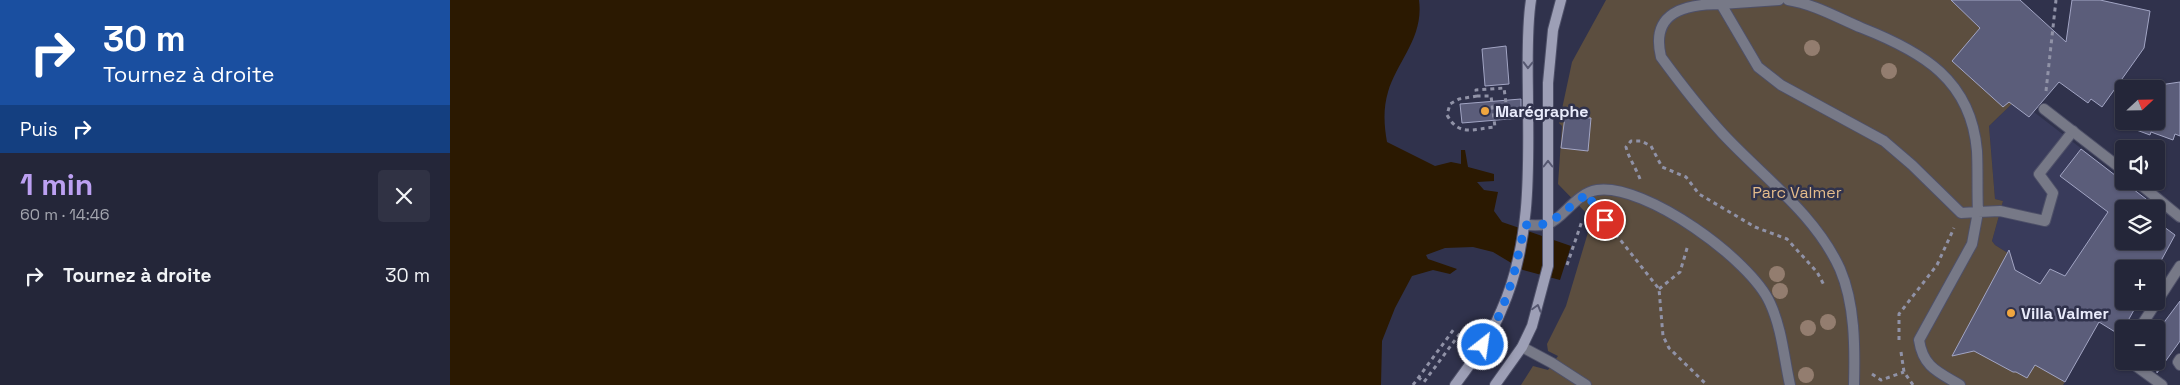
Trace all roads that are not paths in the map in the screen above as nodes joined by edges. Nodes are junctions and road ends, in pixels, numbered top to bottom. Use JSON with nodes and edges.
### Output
{"nodes":[{"id":1,"x":1531,"y":0,"type":"edge"},
{"id":2,"x":1561,"y":0,"type":"edge"},
{"id":3,"x":1779,"y":0,"type":"edge"},
{"id":4,"x":1788,"y":0,"type":"edge"},
{"id":5,"x":1721,"y":4,"type":"junction"},
{"id":6,"x":2044,"y":109,"type":"road end"},
{"id":7,"x":2073,"y":131,"type":"junction"},
{"id":8,"x":2115,"y":164,"type":"edge"},
{"id":9,"x":2147,"y":190,"type":"edge"},
{"id":10,"x":1978,"y":212,"type":"junction"},
{"id":11,"x":1553,"y":215,"type":"junction"},
{"id":12,"x":2180,"y":217,"type":"edge"},
{"id":13,"x":1548,"y":224,"type":"junction"},
{"id":14,"x":1525,"y":225,"type":"junction"},
{"id":15,"x":2180,"y":266,"type":"edge"},
{"id":16,"x":2145,"y":320,"type":"edge"},
{"id":17,"x":1522,"y":347,"type":"junction"},
{"id":18,"x":2180,"y":359,"type":"edge"},
{"id":19,"x":2180,"y":365,"type":"edge"},
{"id":20,"x":2141,"y":370,"type":"edge"},
{"id":21,"x":1455,"y":385,"type":"edge"},
{"id":22,"x":1495,"y":385,"type":"edge"},
{"id":23,"x":1586,"y":385,"type":"edge"},
{"id":24,"x":1790,"y":385,"type":"edge"},
{"id":25,"x":1854,"y":385,"type":"edge"},
{"id":26,"x":1960,"y":385,"type":"edge"},
{"id":27,"x":2162,"y":385,"type":"edge"}],
"edges":[{"from":1,"to":14,"type":"main road","one_way":true},
{"from":11,"to":2,"type":"main road","one_way":true},
{"from":3,"to":5,"type":"street"},
{"from":4,"to":10,"type":"street"},
{"from":5,"to":10,"type":"street"},
{"from":5,"to":25,"type":"street"},
{"from":6,"to":7,"type":"street"},
{"from":7,"to":8,"type":"street"},
{"from":7,"to":10,"type":"street"},
{"from":9,"to":12,"type":"street"},
{"from":10,"to":26,"type":"street"},
{"from":11,"to":13,"type":"main road"},
{"from":11,"to":24,"type":"street"},
{"from":13,"to":14,"type":"street"},
{"from":17,"to":13,"type":"main road","one_way":true},
{"from":14,"to":21,"type":"main road"},
{"from":15,"to":16,"type":"street"},
{"from":17,"to":22,"type":"main road"},
{"from":17,"to":23,"type":"street"},
{"from":18,"to":19,"type":"street"},
{"from":20,"to":27,"type":"street"}]}
